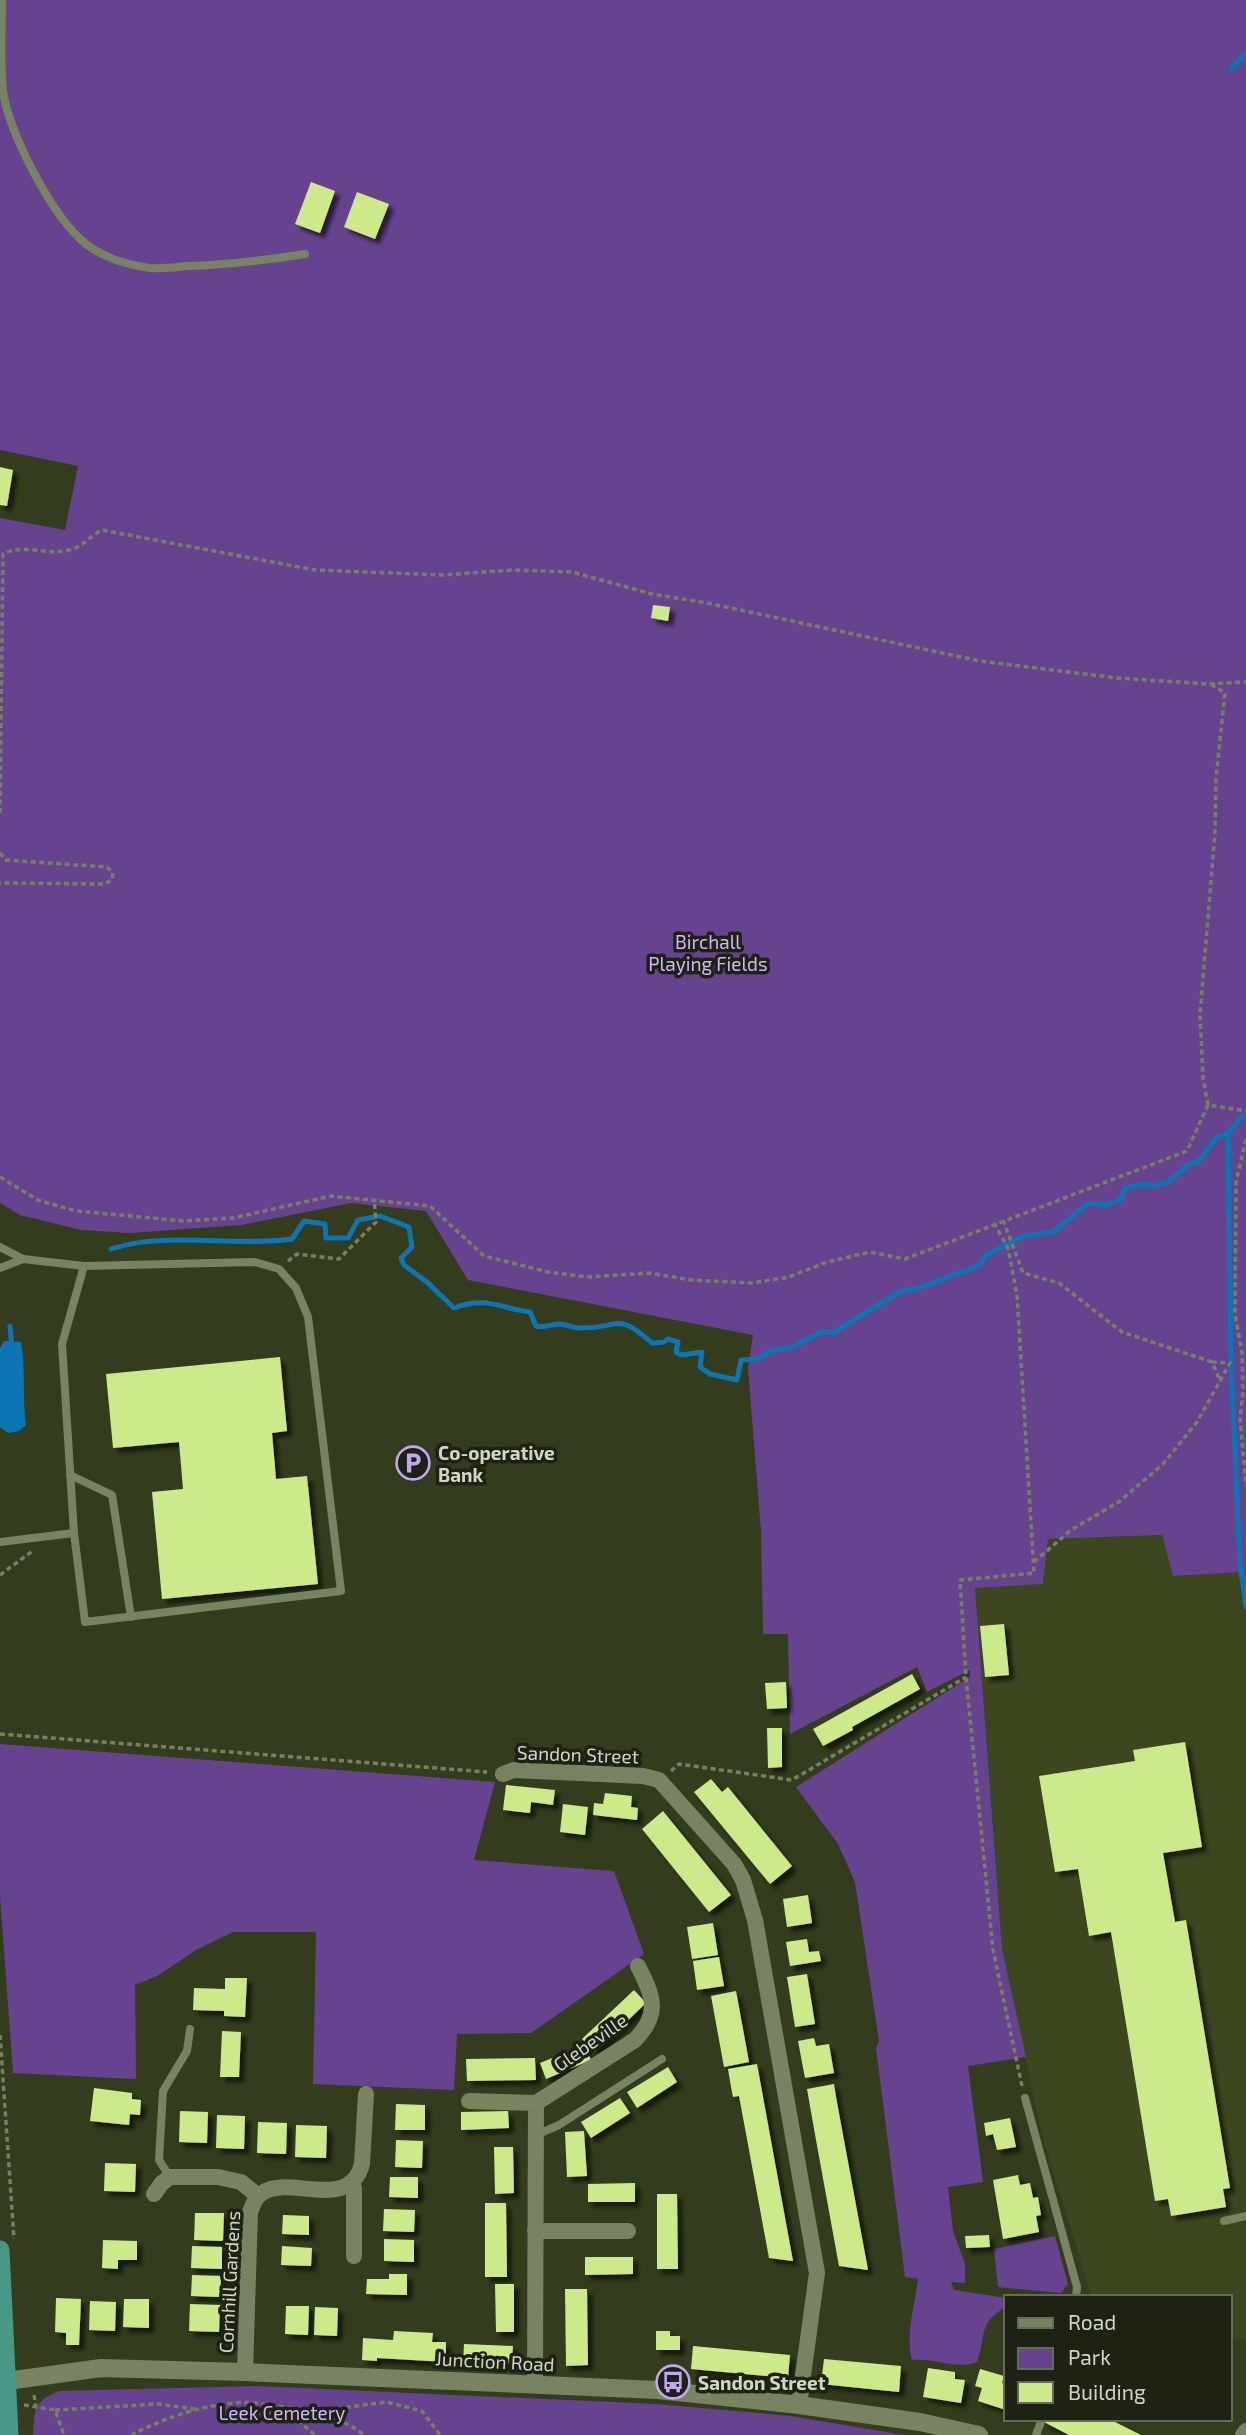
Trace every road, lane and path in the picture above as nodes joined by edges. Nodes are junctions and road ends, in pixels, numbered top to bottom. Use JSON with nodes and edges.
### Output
{"nodes":[{"id":1,"x":2,"y":0,"type":"edge"},
{"id":2,"x":1,"y":90,"type":"edge"},
{"id":3,"x":305,"y":254,"type":"dead end"},
{"id":4,"x":1,"y":554,"type":"edge"},
{"id":5,"x":1246,"y":682,"type":"edge"},
{"id":6,"x":1210,"y":684,"type":"junction"},
{"id":7,"x":0,"y":813,"type":"edge"},
{"id":8,"x":0,"y":853,"type":"edge"},
{"id":9,"x":0,"y":883,"type":"edge"},
{"id":10,"x":1208,"y":1105,"type":"junction"},
{"id":11,"x":1246,"y":1111,"type":"edge"},
{"id":12,"x":1246,"y":1139,"type":"edge"},
{"id":13,"x":0,"y":1177,"type":"edge"},
{"id":14,"x":374,"y":1199,"type":"junction"},
{"id":15,"x":1003,"y":1220,"type":"junction"},
{"id":16,"x":994,"y":1223,"type":"junction"},
{"id":17,"x":0,"y":1247,"type":"edge"},
{"id":18,"x":23,"y":1259,"type":"junction"},
{"id":19,"x":84,"y":1266,"type":"junction"},
{"id":20,"x":0,"y":1268,"type":"edge"},
{"id":21,"x":279,"y":1269,"type":"junction"},
{"id":22,"x":1212,"y":1362,"type":"junction"},
{"id":23,"x":1220,"y":1380,"type":"junction"},
{"id":24,"x":70,"y":1475,"type":"junction"},
{"id":25,"x":1246,"y":1486,"type":"edge"},
{"id":26,"x":74,"y":1533,"type":"junction"},
{"id":27,"x":35,"y":1538,"type":"junction"},
{"id":28,"x":0,"y":1542,"type":"edge"},
{"id":29,"x":1034,"y":1562,"type":"junction"},
{"id":30,"x":0,"y":1575,"type":"edge"},
{"id":31,"x":131,"y":1616,"type":"junction"},
{"id":32,"x":966,"y":1677,"type":"junction"},
{"id":33,"x":0,"y":1734,"type":"edge"},
{"id":34,"x":503,"y":1774,"type":"joint"},
{"id":35,"x":659,"y":1780,"type":"junction"},
{"id":36,"x":638,"y":1966,"type":"dead end"},
{"id":37,"x":190,"y":2029,"type":"dead end"},
{"id":38,"x":0,"y":2035,"type":"edge"},
{"id":39,"x":662,"y":2059,"type":"dead end"},
{"id":40,"x":366,"y":2094,"type":"dead end"},
{"id":41,"x":1025,"y":2098,"type":"joint"},
{"id":42,"x":470,"y":2101,"type":"dead end"},
{"id":43,"x":536,"y":2103,"type":"junction"},
{"id":44,"x":536,"y":2135,"type":"junction"},
{"id":45,"x":170,"y":2177,"type":"junction"},
{"id":46,"x":351,"y":2183,"type":"junction"},
{"id":47,"x":154,"y":2194,"type":"dead end"},
{"id":48,"x":258,"y":2196,"type":"junction"},
{"id":49,"x":1246,"y":2216,"type":"edge"},
{"id":50,"x":1224,"y":2221,"type":"dead end"},
{"id":51,"x":535,"y":2231,"type":"junction"},
{"id":52,"x":628,"y":2231,"type":"dead end"},
{"id":53,"x":7,"y":2245,"type":"edge"},
{"id":54,"x":354,"y":2256,"type":"dead end"},
{"id":55,"x":1076,"y":2295,"type":"edge"},
{"id":56,"x":245,"y":2371,"type":"junction"},
{"id":57,"x":31,"y":2377,"type":"junction"},
{"id":58,"x":7,"y":2381,"type":"junction"},
{"id":59,"x":535,"y":2384,"type":"junction"},
{"id":60,"x":8,"y":2402,"type":"junction"},
{"id":61,"x":274,"y":2406,"type":"junction"},
{"id":62,"x":799,"y":2406,"type":"junction"},
{"id":63,"x":36,"y":2407,"type":"junction"},
{"id":64,"x":198,"y":2409,"type":"junction"},
{"id":65,"x":55,"y":2410,"type":"junction"},
{"id":66,"x":331,"y":2416,"type":"junction"},
{"id":67,"x":1246,"y":2431,"type":"edge"},
{"id":68,"x":9,"y":2435,"type":"edge"},
{"id":69,"x":64,"y":2435,"type":"edge"},
{"id":70,"x":131,"y":2435,"type":"edge"},
{"id":71,"x":315,"y":2435,"type":"edge"},
{"id":72,"x":364,"y":2435,"type":"edge"},
{"id":73,"x":440,"y":2435,"type":"edge"},
{"id":74,"x":979,"y":2435,"type":"edge"},
{"id":75,"x":1243,"y":2435,"type":"edge"}],
"edges":[{"from":1,"to":2,"type":"lane"},
{"from":2,"to":3,"type":"lane"},
{"from":4,"to":6,"type":"path"},
{"from":4,"to":7,"type":"path"},
{"from":5,"to":6,"type":"path"},
{"from":6,"to":10,"type":"path"},
{"from":8,"to":9,"type":"path"},
{"from":10,"to":11,"type":"path"},
{"from":10,"to":15,"type":"path"},
{"from":12,"to":25,"type":"path"},
{"from":13,"to":14,"type":"path"},
{"from":14,"to":16,"type":"path"},
{"from":14,"to":21,"type":"path"},
{"from":15,"to":16,"type":"path"},
{"from":15,"to":22,"type":"path"},
{"from":16,"to":29,"type":"path"},
{"from":17,"to":18,"type":"lane"},
{"from":18,"to":19,"type":"lane"},
{"from":18,"to":20,"type":"lane"},
{"from":19,"to":21,"type":"lane"},
{"from":19,"to":24,"type":"lane"},
{"from":21,"to":31,"type":"lane"},
{"from":22,"to":23,"type":"path"},
{"from":22,"to":23,"type":"path"},
{"from":23,"to":29,"type":"path"},
{"from":24,"to":26,"type":"lane"},
{"from":24,"to":31,"type":"lane"},
{"from":26,"to":27,"type":"lane"},
{"from":26,"to":31,"type":"lane"},
{"from":27,"to":28,"type":"lane"},
{"from":27,"to":30,"type":"path"},
{"from":29,"to":32,"type":"path"},
{"from":32,"to":35,"type":"path"},
{"from":32,"to":41,"type":"path"},
{"from":33,"to":34,"type":"path","name":"Sandon Street"},
{"from":34,"to":35,"type":"street","name":"Sandon Street"},
{"from":35,"to":62,"type":"street","name":"Sandon Street"},
{"from":36,"to":43,"type":"street","name":"Glebeville"},
{"from":37,"to":45,"type":"lane"},
{"from":38,"to":53,"type":"path"},
{"from":39,"to":44,"type":"lane"},
{"from":40,"to":46,"type":"street"},
{"from":41,"to":55,"type":"lane"},
{"from":42,"to":43,"type":"street"},
{"from":43,"to":44,"type":"street"},
{"from":44,"to":51,"type":"street"},
{"from":45,"to":47,"type":"street"},
{"from":45,"to":48,"type":"street","name":"Cornhill Gardens"},
{"from":46,"to":48,"type":"street","name":"Cornhill Gardens"},
{"from":46,"to":54,"type":"street"},
{"from":48,"to":56,"type":"street","name":"Cornhill Gardens"},
{"from":49,"to":50,"type":"lane"},
{"from":51,"to":52,"type":"street"},
{"from":51,"to":59,"type":"street"},
{"from":53,"to":58,"type":"highway"},
{"from":56,"to":57,"type":"street","name":"Junction Road"},
{"from":56,"to":59,"type":"street","name":"Junction Road"},
{"from":57,"to":58,"type":"street","name":"Junction Road"},
{"from":57,"to":63,"type":"path"},
{"from":58,"to":60,"type":"highway"},
{"from":59,"to":62,"type":"street","name":"Junction Road"},
{"from":60,"to":63,"type":"path"},
{"from":60,"to":68,"type":"highway"},
{"from":61,"to":64,"type":"path"},
{"from":61,"to":66,"type":"path"},
{"from":61,"to":71,"type":"path"},
{"from":62,"to":74,"type":"street","name":"Junction Road"},
{"from":63,"to":65,"type":"path"},
{"from":64,"to":65,"type":"path"},
{"from":64,"to":70,"type":"path"},
{"from":65,"to":69,"type":"path"},
{"from":66,"to":72,"type":"path"},
{"from":66,"to":73,"type":"path"},
{"from":67,"to":75,"type":"street"}]}
